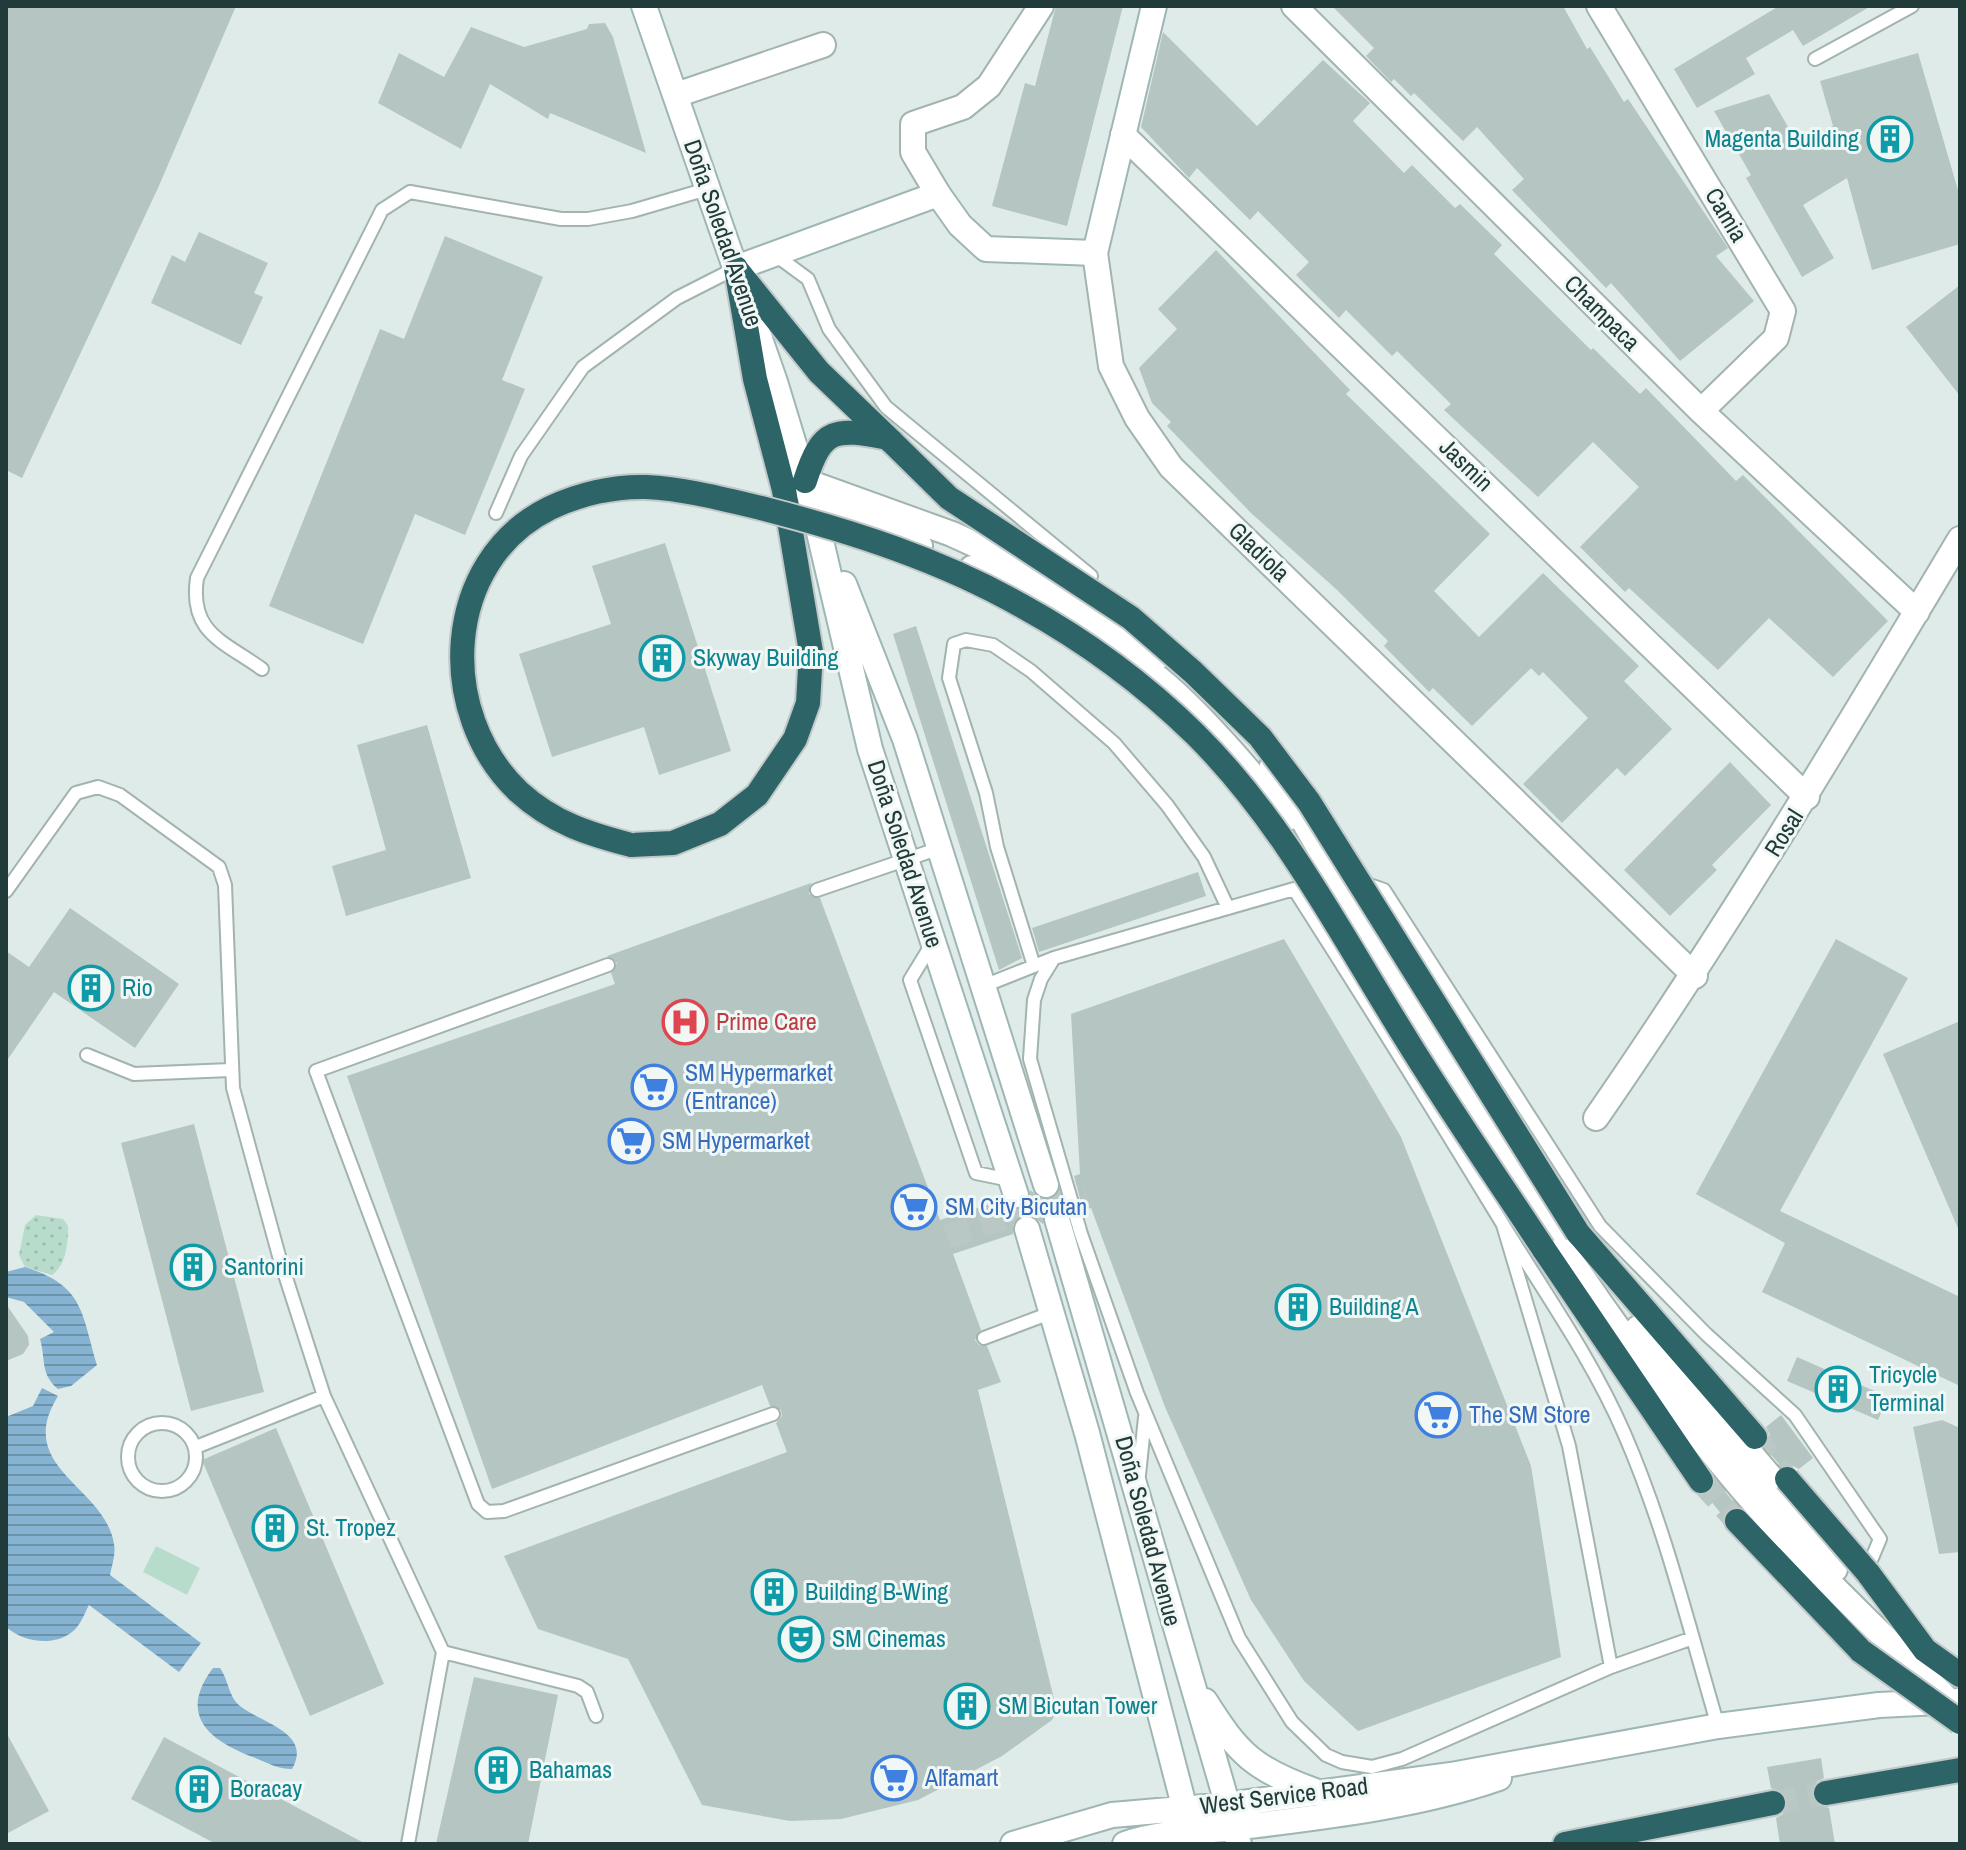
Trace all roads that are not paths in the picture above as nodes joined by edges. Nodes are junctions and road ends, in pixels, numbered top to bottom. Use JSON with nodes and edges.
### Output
{"nodes":[{"id":1,"x":644,"y":6,"type":"edge"},
{"id":2,"x":1041,"y":6,"type":"edge"},
{"id":3,"x":1154,"y":6,"type":"edge"},
{"id":4,"x":1294,"y":6,"type":"edge"},
{"id":5,"x":1599,"y":6,"type":"edge"},
{"id":6,"x":1912,"y":6,"type":"edge"},
{"id":7,"x":823,"y":45,"type":"dead end"},
{"id":8,"x":1815,"y":59,"type":"dead end"},
{"id":9,"x":676,"y":95,"type":"junction"},
{"id":10,"x":1123,"y":135,"type":"junction"},
{"id":11,"x":707,"y":189,"type":"junction"},
{"id":12,"x":938,"y":194,"type":"junction"},
{"id":13,"x":1095,"y":253,"type":"junction"},
{"id":14,"x":774,"y":254,"type":"junction"},
{"id":15,"x":736,"y":268,"type":"junction"},
{"id":16,"x":1701,"y":411,"type":"junction"},
{"id":17,"x":890,"y":440,"type":"junction"},
{"id":18,"x":795,"y":486,"type":"junction"},
{"id":19,"x":813,"y":507,"type":"junction"},
{"id":20,"x":496,"y":513,"type":"dead end"},
{"id":21,"x":1960,"y":539,"type":"edge"},
{"id":22,"x":1091,"y":576,"type":"dead end"},
{"id":23,"x":1917,"y":612,"type":"junction"},
{"id":24,"x":262,"y":669,"type":"dead end"},
{"id":25,"x":1807,"y":797,"type":"junction"},
{"id":26,"x":940,"y":848,"type":"junction"},
{"id":27,"x":904,"y":858,"type":"junction"},
{"id":28,"x":1333,"y":873,"type":"junction"},
{"id":29,"x":1294,"y":889,"type":"junction"},
{"id":30,"x":817,"y":890,"type":"dead end"},
{"id":31,"x":6,"y":891,"type":"edge"},
{"id":32,"x":1228,"y":908,"type":"junction"},
{"id":33,"x":933,"y":941,"type":"junction"},
{"id":34,"x":1054,"y":958,"type":"junction"},
{"id":35,"x":608,"y":965,"type":"dead end"},
{"id":36,"x":1034,"y":966,"type":"junction"},
{"id":37,"x":1695,"y":976,"type":"junction"},
{"id":38,"x":981,"y":987,"type":"junction"},
{"id":39,"x":87,"y":1055,"type":"dead end"},
{"id":40,"x":1018,"y":1062,"type":"junction"},
{"id":41,"x":230,"y":1070,"type":"junction"},
{"id":42,"x":1030,"y":1102,"type":"junction"},
{"id":43,"x":1596,"y":1118,"type":"dead end"},
{"id":44,"x":1040,"y":1135,"type":"junction"},
{"id":45,"x":1046,"y":1185,"type":"tunnel mouth"},
{"id":46,"x":1014,"y":1188,"type":"joint"},
{"id":47,"x":1532,"y":1205,"type":"junction"},
{"id":48,"x":1057,"y":1219,"type":"tunnel mouth"},
{"id":49,"x":1503,"y":1225,"type":"junction"},
{"id":50,"x":1027,"y":1229,"type":"tunnel mouth"},
{"id":51,"x":1559,"y":1233,"type":"junction"},
{"id":52,"x":1053,"y":1312,"type":"junction"},
{"id":53,"x":984,"y":1338,"type":"dead end"},
{"id":54,"x":324,"y":1396,"type":"junction"},
{"id":55,"x":773,"y":1414,"type":"dead end"},
{"id":56,"x":1145,"y":1414,"type":"junction"},
{"id":57,"x":1755,"y":1437,"type":"tunnel mouth"},
{"id":58,"x":196,"y":1447,"type":"junction"},
{"id":59,"x":1787,"y":1479,"type":"tunnel mouth"},
{"id":60,"x":1701,"y":1481,"type":"tunnel mouth"},
{"id":61,"x":1137,"y":1492,"type":"junction"},
{"id":62,"x":1737,"y":1521,"type":"tunnel mouth"},
{"id":63,"x":1690,"y":1639,"type":"junction"},
{"id":64,"x":443,"y":1652,"type":"junction"},
{"id":65,"x":1611,"y":1667,"type":"junction"},
{"id":66,"x":1960,"y":1675,"type":"edge"},
{"id":67,"x":1190,"y":1678,"type":"junction"},
{"id":68,"x":1957,"y":1702,"type":"edge"},
{"id":69,"x":596,"y":1716,"type":"dead end"},
{"id":70,"x":1718,"y":1726,"type":"junction"},
{"id":71,"x":1558,"y":1758,"type":"junction"},
{"id":72,"x":1960,"y":1770,"type":"edge"},
{"id":73,"x":1321,"y":1793,"type":"junction"},
{"id":74,"x":1826,"y":1793,"type":"tunnel mouth"},
{"id":75,"x":1773,"y":1803,"type":"tunnel mouth"},
{"id":76,"x":1233,"y":1825,"type":"edge"},
{"id":77,"x":1189,"y":1828,"type":"edge"},
{"id":78,"x":408,"y":1844,"type":"edge"},
{"id":79,"x":1013,"y":1844,"type":"edge"},
{"id":80,"x":1125,"y":1844,"type":"edge"},
{"id":81,"x":1565,"y":1844,"type":"edge"}],
"edges":[{"from":1,"to":9,"type":"street","name":"Doña Soledad Avenue"},
{"from":2,"to":12,"type":"street"},
{"from":3,"to":10,"type":"street","name":"Gladiola"},
{"from":4,"to":16,"type":"street","name":"Champaca"},
{"from":5,"to":16,"type":"street","name":"Camia"},
{"from":6,"to":8,"type":"lane"},
{"from":7,"to":9,"type":"street"},
{"from":9,"to":11,"type":"street","name":"Doña Soledad Avenue"},
{"from":10,"to":13,"type":"street","name":"Gladiola"},
{"from":10,"to":25,"type":"street","name":"Jasmin"},
{"from":11,"to":15,"type":"street","name":"Doña Soledad Avenue"},
{"from":11,"to":24,"type":"lane"},
{"from":12,"to":13,"type":"street"},
{"from":12,"to":14,"type":"street"},
{"from":13,"to":37,"type":"street","name":"Gladiola"},
{"from":14,"to":15,"type":"street"},
{"from":14,"to":22,"type":"lane"},
{"from":15,"to":17,"type":"highway"},
{"from":15,"to":18,"type":"highway"},
{"from":15,"to":20,"type":"lane"},
{"from":16,"to":23,"type":"street","name":"Champaca"},
{"from":17,"to":18,"type":"highway"},
{"from":17,"to":57,"type":"highway","bridge":true},
{"from":18,"to":19,"type":"street","name":"Doña Soledad Avenue"},
{"from":18,"to":28,"type":"street"},
{"from":18,"to":60,"type":"highway","bridge":true},
{"from":19,"to":26,"type":"street","name":"Doña Soledad Avenue"},
{"from":19,"to":27,"type":"street","name":"Doña Soledad Avenue"},
{"from":19,"to":28,"type":"street"},
{"from":21,"to":23,"type":"street","name":"Rosal"},
{"from":23,"to":25,"type":"street","name":"Rosal"},
{"from":25,"to":37,"type":"street","name":"Rosal"},
{"from":26,"to":27,"type":"lane"},
{"from":26,"to":38,"type":"street","name":"Doña Soledad Avenue"},
{"from":27,"to":30,"type":"lane"},
{"from":27,"to":33,"type":"street","name":"Doña Soledad Avenue"},
{"from":28,"to":29,"type":"lane"},
{"from":28,"to":47,"type":"street"},
{"from":28,"to":51,"type":"lane"},
{"from":29,"to":32,"type":"lane"},
{"from":29,"to":49,"type":"lane"},
{"from":31,"to":41,"type":"lane"},
{"from":32,"to":34,"type":"lane"},
{"from":32,"to":36,"type":"lane"},
{"from":33,"to":46,"type":"street","name":"Doña Soledad Avenue"},
{"from":33,"to":46,"type":"lane"},
{"from":34,"to":36,"type":"lane"},
{"from":34,"to":40,"type":"lane"},
{"from":35,"to":55,"type":"lane"},
{"from":36,"to":38,"type":"lane"},
{"from":37,"to":43,"type":"street","name":"Rosal"},
{"from":38,"to":40,"type":"street","name":"Doña Soledad Avenue"},
{"from":39,"to":41,"type":"lane"},
{"from":40,"to":42,"type":"lane"},
{"from":40,"to":42,"type":"lane"},
{"from":40,"to":44,"type":"street","name":"Doña Soledad Avenue"},
{"from":41,"to":54,"type":"lane"},
{"from":42,"to":44,"type":"lane"},
{"from":42,"to":44,"type":"lane"},
{"from":44,"to":45,"type":"street","name":"Doña Soledad Avenue"},
{"from":44,"to":56,"type":"lane"},
{"from":47,"to":51,"type":"street"},
{"from":47,"to":68,"type":"street"},
{"from":48,"to":61,"type":"street","name":"Doña Soledad Avenue"},
{"from":49,"to":63,"type":"lane"},
{"from":49,"to":65,"type":"lane"},
{"from":50,"to":52,"type":"street","name":"Doña Soledad Avenue"},
{"from":51,"to":68,"type":"street"},
{"from":52,"to":53,"type":"lane"},
{"from":52,"to":77,"type":"street","name":"Doña Soledad Avenue"},
{"from":54,"to":58,"type":"lane"},
{"from":54,"to":64,"type":"lane"},
{"from":56,"to":61,"type":"lane"},
{"from":56,"to":65,"type":"lane"},
{"from":58,"to":58,"type":"lane"},
{"from":59,"to":66,"type":"highway","bridge":true},
{"from":61,"to":67,"type":"street","name":"Doña Soledad Avenue"},
{"from":62,"to":68,"type":"highway","bridge":true},
{"from":63,"to":65,"type":"lane"},
{"from":63,"to":70,"type":"lane"},
{"from":64,"to":69,"type":"lane"},
{"from":64,"to":78,"type":"lane"},
{"from":67,"to":73,"type":"street"},
{"from":67,"to":76,"type":"street","name":"Doña Soledad Avenue"},
{"from":68,"to":70,"type":"street","name":"West Service Road"},
{"from":70,"to":71,"type":"street","name":"West Service Road"},
{"from":71,"to":73,"type":"street","name":"West Service Road"},
{"from":71,"to":76,"type":"street","name":"West Service Road"},
{"from":72,"to":74,"type":"highway"},
{"from":73,"to":76,"type":"street","name":"West Service Road"},
{"from":75,"to":81,"type":"highway"},
{"from":76,"to":77,"type":"street","name":"West Service Road"},
{"from":77,"to":79,"type":"street","name":"West Service Road"},
{"from":77,"to":80,"type":"street","name":"West Service Road"}]}
